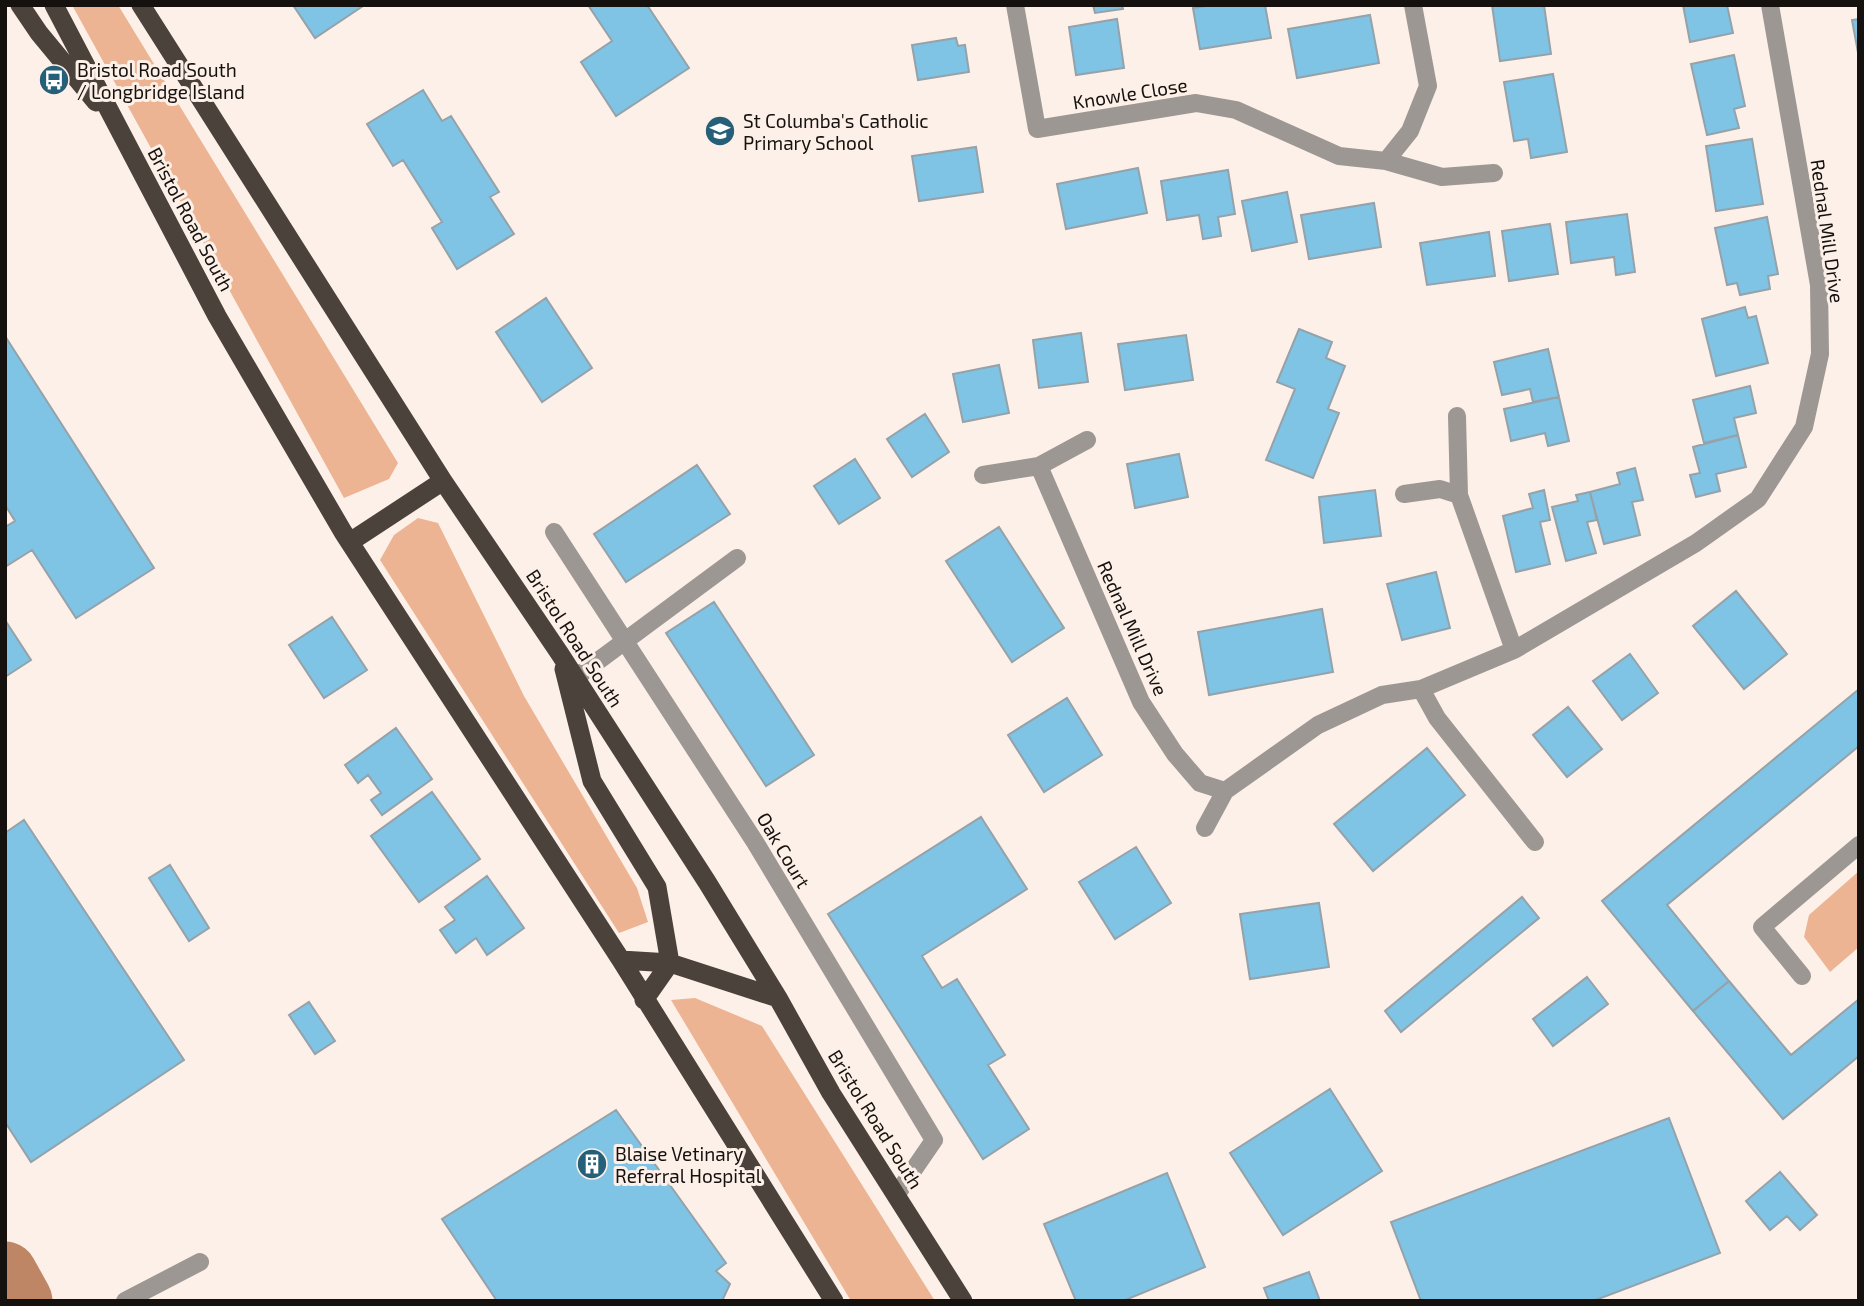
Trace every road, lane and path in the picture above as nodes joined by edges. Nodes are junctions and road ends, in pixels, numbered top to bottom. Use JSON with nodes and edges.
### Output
{"nodes":[{"id":1,"x":20,"y":5,"type":"edge"},
{"id":2,"x":54,"y":5,"type":"edge"},
{"id":3,"x":141,"y":5,"type":"edge"},
{"id":4,"x":1015,"y":5,"type":"edge"},
{"id":5,"x":1413,"y":5,"type":"edge"},
{"id":6,"x":1770,"y":5,"type":"edge"},
{"id":7,"x":115,"y":124,"type":"junction"},
{"id":8,"x":1386,"y":161,"type":"junction"},
{"id":9,"x":1494,"y":173,"type":"dead end"},
{"id":10,"x":1457,"y":416,"type":"dead end"},
{"id":11,"x":1087,"y":440,"type":"dead end"},
{"id":12,"x":1039,"y":466,"type":"junction"},
{"id":13,"x":983,"y":475,"type":"dead end"},
{"id":14,"x":443,"y":481,"type":"junction"},
{"id":15,"x":1404,"y":494,"type":"dead end"},
{"id":16,"x":1459,"y":495,"type":"junction"},
{"id":17,"x":554,"y":532,"type":"dead end"},
{"id":18,"x":350,"y":542,"type":"junction"},
{"id":19,"x":737,"y":558,"type":"dead end"},
{"id":20,"x":626,"y":639,"type":"junction"},
{"id":21,"x":1514,"y":650,"type":"junction"},
{"id":22,"x":560,"y":654,"type":"junction"},
{"id":23,"x":575,"y":678,"type":"junction"},
{"id":24,"x":1421,"y":690,"type":"junction"},
{"id":25,"x":1225,"y":792,"type":"junction"},
{"id":26,"x":1205,"y":828,"type":"dead end"},
{"id":27,"x":1535,"y":842,"type":"dead end"},
{"id":28,"x":1859,"y":845,"type":"edge"},
{"id":29,"x":621,"y":960,"type":"junction"},
{"id":30,"x":670,"y":963,"type":"junction"},
{"id":31,"x":1802,"y":976,"type":"dead end"},
{"id":32,"x":778,"y":998,"type":"junction"},
{"id":33,"x":644,"y":1000,"type":"junction"},
{"id":34,"x":897,"y":1194,"type":"junction"},
{"id":35,"x":200,"y":1262,"type":"dead end"},
{"id":36,"x":125,"y":1301,"type":"edge"},
{"id":37,"x":834,"y":1301,"type":"edge"},
{"id":38,"x":963,"y":1301,"type":"edge"}],
"edges":[{"from":1,"to":7,"type":"highway"},
{"from":2,"to":7,"type":"highway","name":"Bristol Road South"},
{"from":3,"to":14,"type":"highway","name":"Bristol Road South"},
{"from":4,"to":8,"type":"street","name":"Knowle Close"},
{"from":5,"to":8,"type":"street"},
{"from":6,"to":21,"type":"street","name":"Rednal Mill Drive"},
{"from":7,"to":18,"type":"highway","name":"Bristol Road South"},
{"from":8,"to":9,"type":"street"},
{"from":10,"to":16,"type":"street"},
{"from":11,"to":12,"type":"street"},
{"from":12,"to":13,"type":"street"},
{"from":12,"to":25,"type":"street","name":"Rednal Mill Drive"},
{"from":14,"to":18,"type":"highway"},
{"from":14,"to":22,"type":"highway","name":"Bristol Road South"},
{"from":15,"to":16,"type":"street"},
{"from":16,"to":21,"type":"street"},
{"from":17,"to":20,"type":"street","name":"Oak Court"},
{"from":18,"to":29,"type":"highway","name":"Bristol Road South"},
{"from":19,"to":20,"type":"street"},
{"from":20,"to":23,"type":"street"},
{"from":20,"to":34,"type":"street","name":"Oak Court"},
{"from":21,"to":24,"type":"street","name":"Rednal Mill Drive"},
{"from":22,"to":23,"type":"highway","name":"Bristol Road South"},
{"from":22,"to":30,"type":"highway"},
{"from":23,"to":32,"type":"highway","name":"Bristol Road South"},
{"from":24,"to":25,"type":"street","name":"Rednal Mill Drive"},
{"from":24,"to":27,"type":"street"},
{"from":25,"to":26,"type":"street"},
{"from":28,"to":31,"type":"street"},
{"from":29,"to":30,"type":"highway"},
{"from":29,"to":33,"type":"highway","name":"Bristol Road South"},
{"from":30,"to":32,"type":"highway"},
{"from":30,"to":33,"type":"highway"},
{"from":32,"to":34,"type":"highway","name":"Bristol Road South"},
{"from":33,"to":37,"type":"highway","name":"Bristol Road South"},
{"from":34,"to":38,"type":"highway","name":"Bristol Road South"},
{"from":35,"to":36,"type":"street"}]}
